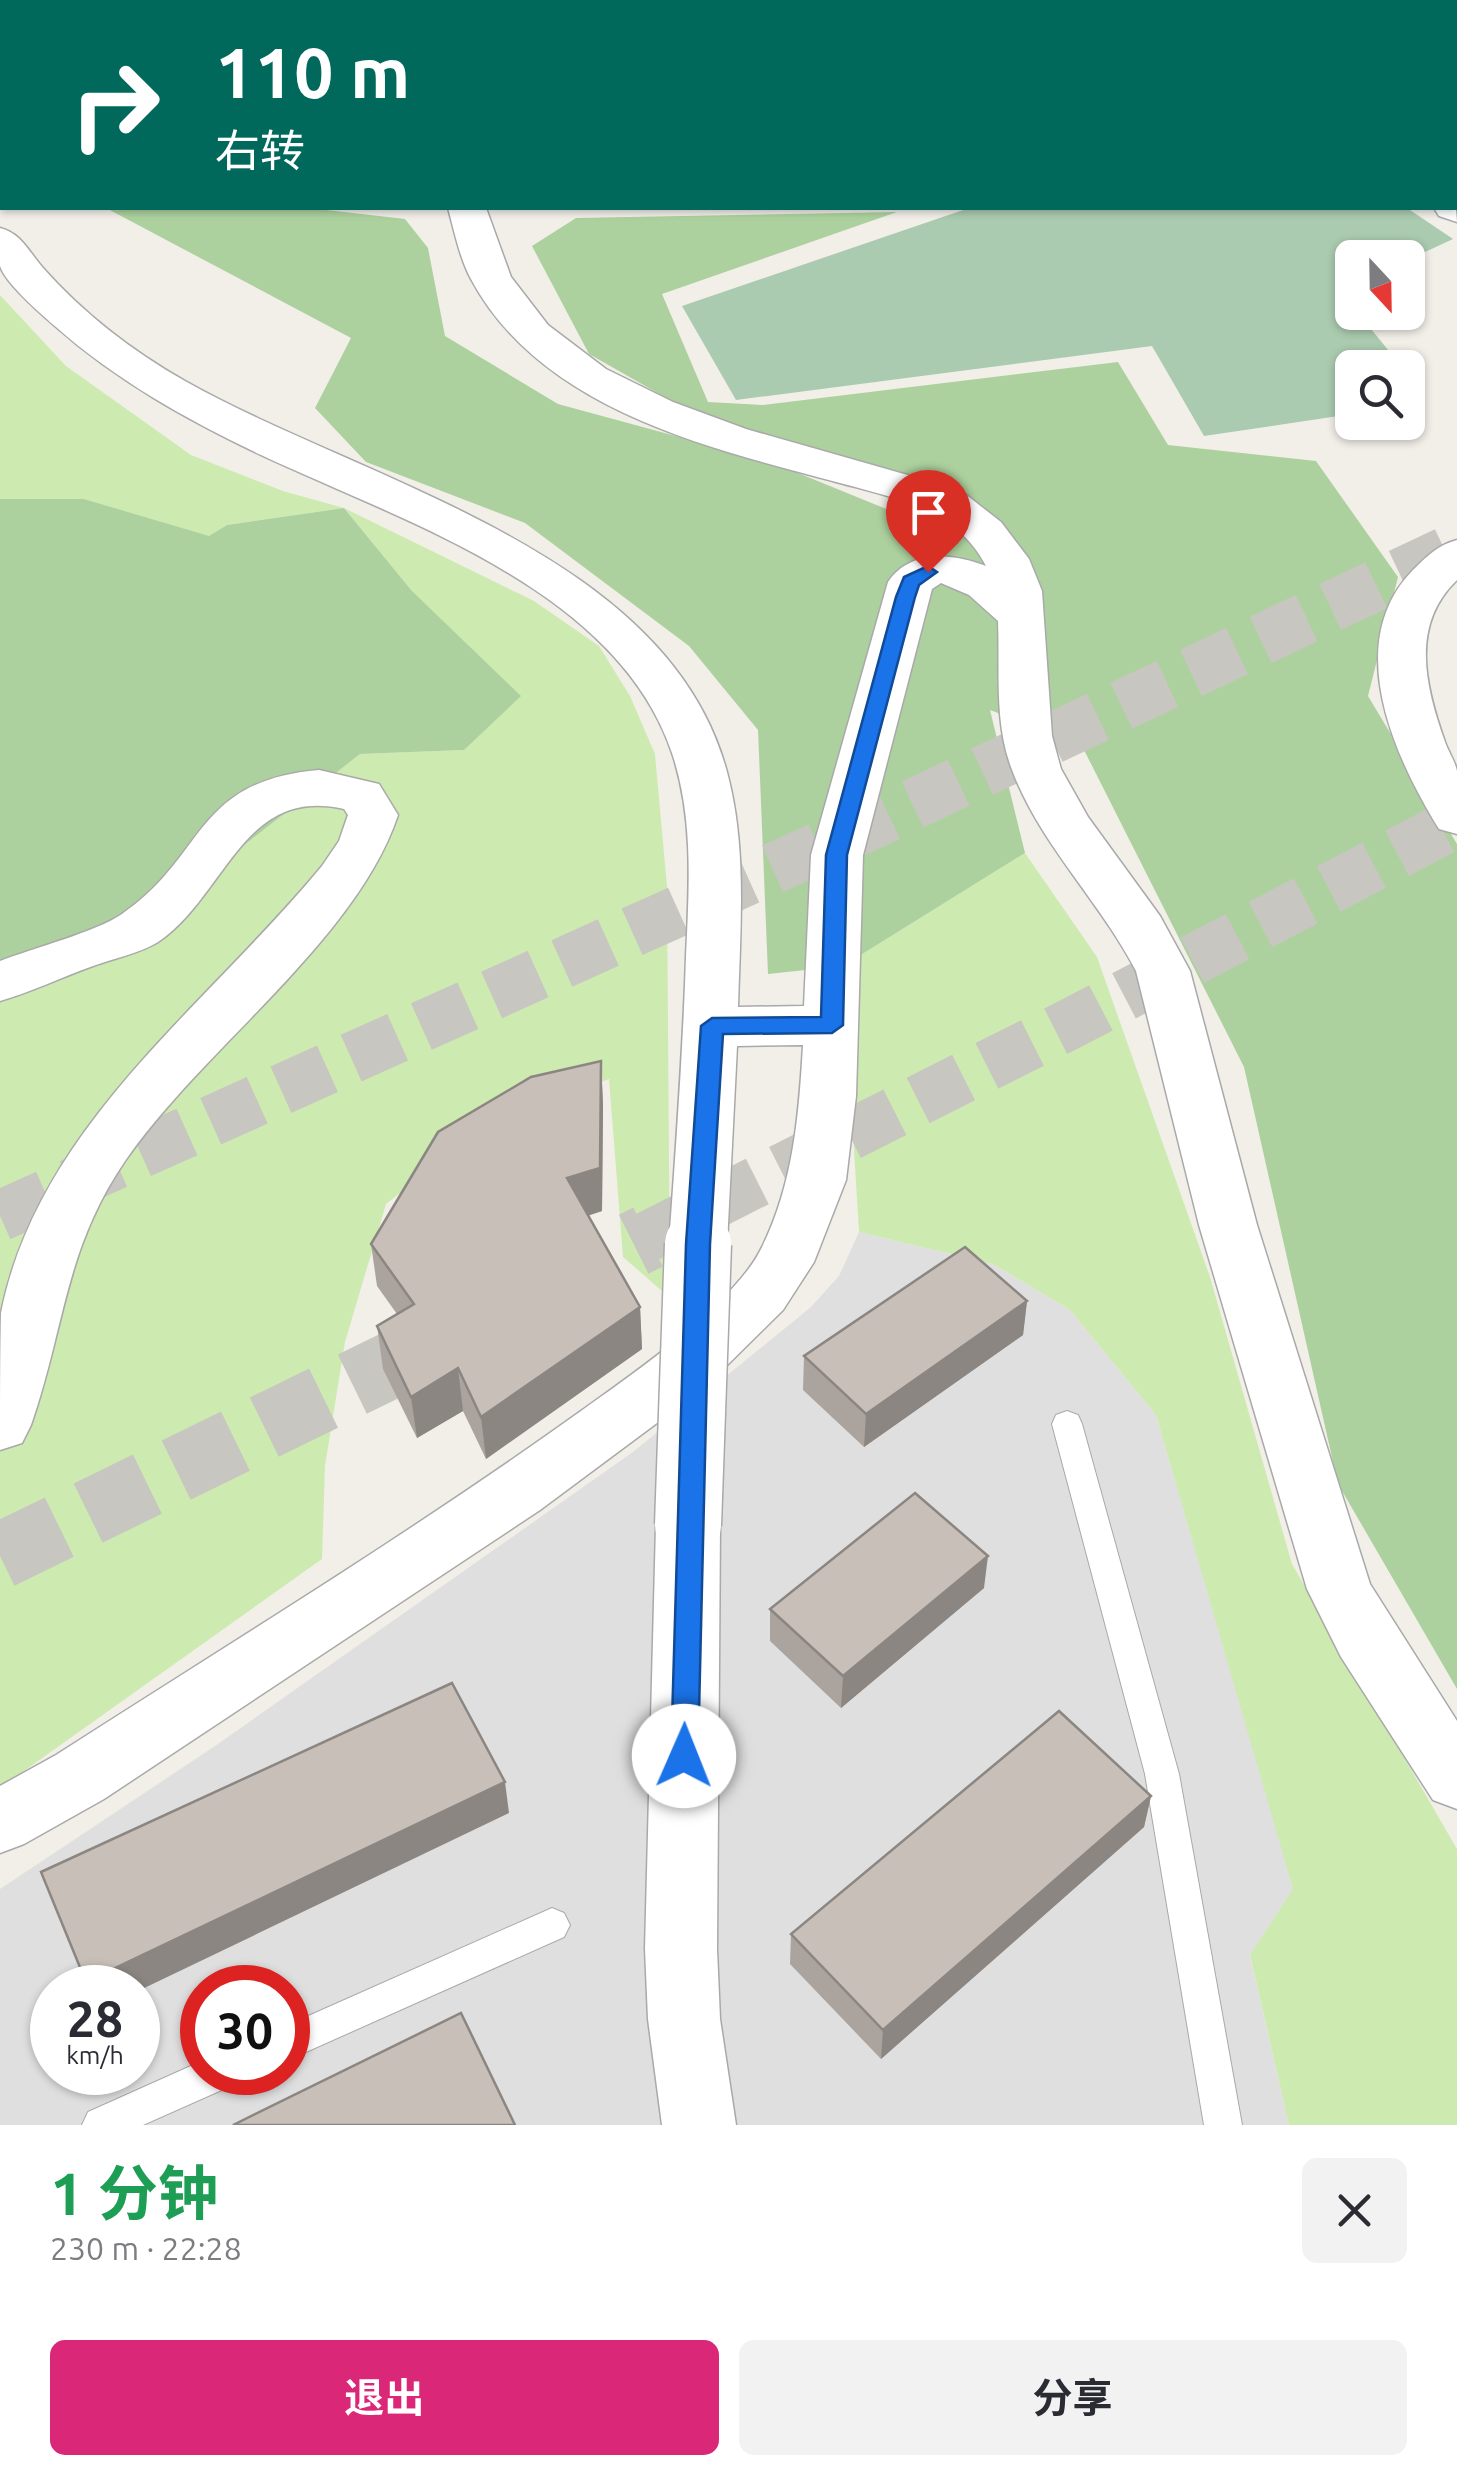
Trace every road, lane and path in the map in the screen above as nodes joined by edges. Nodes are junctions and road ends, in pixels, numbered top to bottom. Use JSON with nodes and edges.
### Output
{"nodes":[{"id":1,"x":467,"y":210,"type":"edge"},
{"id":2,"x":0,"y":240,"type":"edge"},
{"id":3,"x":1457,"y":554,"type":"edge"},
{"id":4,"x":1021,"y":618,"type":"junction"},
{"id":5,"x":1457,"y":817,"type":"edge"},
{"id":6,"x":0,"y":982,"type":"edge"},
{"id":7,"x":832,"y":1025,"type":"junction"},
{"id":8,"x":712,"y":1026,"type":"junction"},
{"id":9,"x":1067,"y":1424,"type":"dead end"},
{"id":10,"x":0,"y":1425,"type":"edge"},
{"id":11,"x":1457,"y":1778,"type":"edge"},
{"id":12,"x":0,"y":1822,"type":"edge"},
{"id":13,"x":552,"y":1925,"type":"dead end"},
{"id":14,"x":310,"y":2032,"type":"edge"},
{"id":15,"x":180,"y":2090,"type":"edge"},
{"id":16,"x":102,"y":2125,"type":"edge"},
{"id":17,"x":699,"y":2125,"type":"edge"},
{"id":18,"x":1224,"y":2125,"type":"edge"}],
"edges":[{"from":1,"to":4,"type":"street"},
{"from":2,"to":8,"type":"street"},
{"from":3,"to":5,"type":"street"},
{"from":4,"to":7,"type":"street"},
{"from":4,"to":11,"type":"street"},
{"from":6,"to":10,"type":"street"},
{"from":7,"to":8,"type":"street"},
{"from":7,"to":12,"type":"street"},
{"from":8,"to":17,"type":"street","bridge":true},
{"from":9,"to":18,"type":"lane"},
{"from":13,"to":14,"type":"lane"},
{"from":15,"to":16,"type":"lane"}]}
